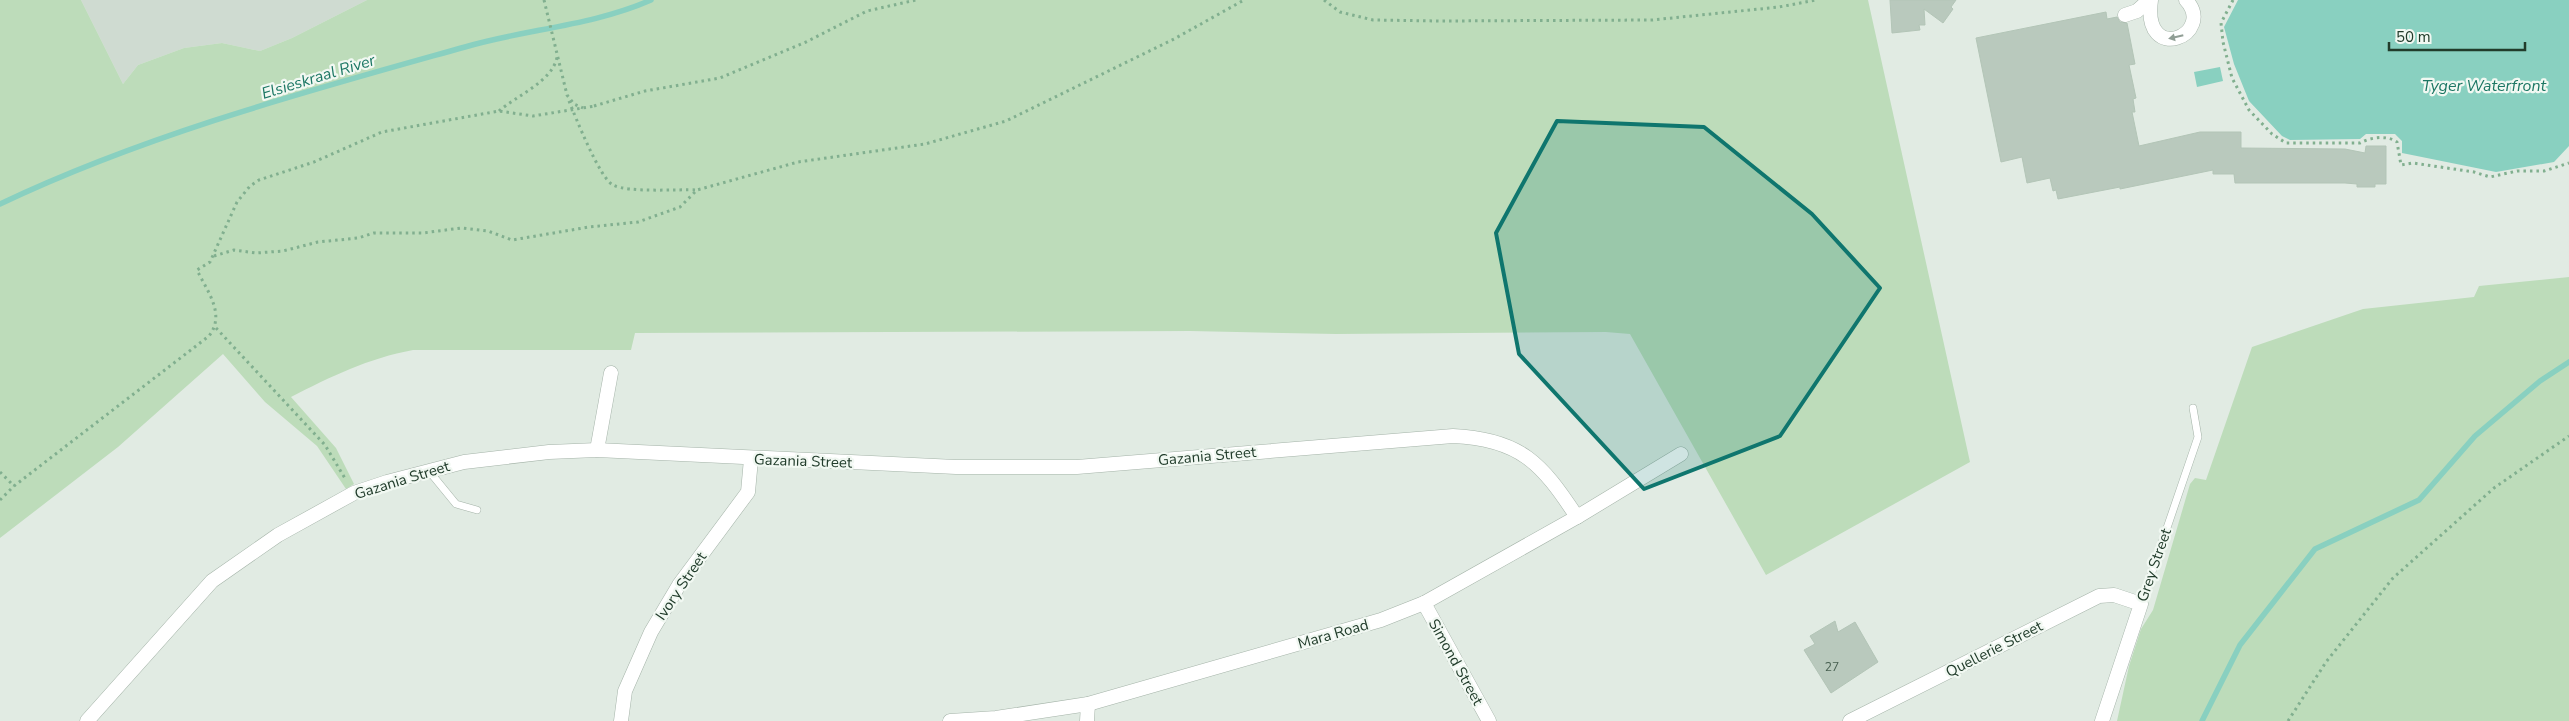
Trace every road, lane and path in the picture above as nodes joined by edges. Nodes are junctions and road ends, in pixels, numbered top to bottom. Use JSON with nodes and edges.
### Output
{"nodes":[{"id":1,"x":544,"y":0,"type":"edge"},
{"id":2,"x":916,"y":0,"type":"edge"},
{"id":3,"x":1244,"y":0,"type":"edge"},
{"id":4,"x":1324,"y":0,"type":"edge"},
{"id":5,"x":1816,"y":0,"type":"edge"},
{"id":6,"x":2150,"y":0,"type":"edge"},
{"id":7,"x":2186,"y":0,"type":"edge"},
{"id":8,"x":2233,"y":0,"type":"edge"},
{"id":9,"x":2125,"y":15,"type":"dead end"},
{"id":10,"x":557,"y":54,"type":"junction"},
{"id":11,"x":567,"y":95,"type":"junction"},
{"id":12,"x":594,"y":106,"type":"junction"},
{"id":13,"x":498,"y":111,"type":"junction"},
{"id":14,"x":573,"y":111,"type":"junction"},
{"id":15,"x":2569,"y":163,"type":"edge"},
{"id":16,"x":697,"y":190,"type":"junction"},
{"id":17,"x":214,"y":256,"type":"junction"},
{"id":18,"x":216,"y":328,"type":"junction"},
{"id":19,"x":611,"y":373,"type":"dead end"},
{"id":20,"x":2192,"y":408,"type":"dead end"},
{"id":21,"x":2569,"y":436,"type":"edge"},
{"id":22,"x":597,"y":450,"type":"junction"},
{"id":23,"x":1681,"y":454,"type":"dead end"},
{"id":24,"x":751,"y":459,"type":"junction"},
{"id":25,"x":429,"y":470,"type":"junction"},
{"id":26,"x":0,"y":472,"type":"edge"},
{"id":27,"x":14,"y":486,"type":"junction"},
{"id":28,"x":354,"y":493,"type":"junction"},
{"id":29,"x":0,"y":500,"type":"edge"},
{"id":30,"x":477,"y":510,"type":"dead end"},
{"id":31,"x":1578,"y":517,"type":"junction"},
{"id":32,"x":1424,"y":603,"type":"junction"},
{"id":33,"x":2141,"y":604,"type":"junction"},
{"id":34,"x":1088,"y":704,"type":"junction"},
{"id":35,"x":88,"y":721,"type":"edge"},
{"id":36,"x":621,"y":721,"type":"edge"},
{"id":37,"x":950,"y":721,"type":"edge"},
{"id":38,"x":1087,"y":721,"type":"edge"},
{"id":39,"x":1489,"y":721,"type":"edge"},
{"id":40,"x":1850,"y":721,"type":"edge"},
{"id":41,"x":2102,"y":721,"type":"edge"},
{"id":42,"x":2288,"y":721,"type":"edge"}],
"edges":[{"from":1,"to":10,"type":"path"},
{"from":2,"to":12,"type":"path"},
{"from":3,"to":16,"type":"path"},
{"from":4,"to":5,"type":"path"},
{"from":7,"to":6,"type":"street","one_way":true},
{"from":6,"to":9,"type":"street"},
{"from":8,"to":15,"type":"path"},
{"from":10,"to":11,"type":"path"},
{"from":10,"to":13,"type":"path"},
{"from":11,"to":12,"type":"path"},
{"from":11,"to":14,"type":"path"},
{"from":12,"to":14,"type":"path"},
{"from":13,"to":14,"type":"path"},
{"from":13,"to":17,"type":"path"},
{"from":14,"to":16,"type":"path"},
{"from":16,"to":17,"type":"path"},
{"from":17,"to":18,"type":"path"},
{"from":18,"to":27,"type":"path"},
{"from":18,"to":28,"type":"path"},
{"from":19,"to":22,"type":"street"},
{"from":20,"to":33,"type":"lane","name":"Grey Street"},
{"from":21,"to":42,"type":"path"},
{"from":22,"to":24,"type":"street","name":"Gazania Street"},
{"from":22,"to":25,"type":"street","name":"Gazania Street"},
{"from":23,"to":31,"type":"street","name":"Mara Road"},
{"from":24,"to":31,"type":"street","name":"Gazania Street"},
{"from":24,"to":36,"type":"street","name":"Ivory Street"},
{"from":25,"to":28,"type":"street","name":"Gazania Street"},
{"from":25,"to":30,"type":"lane"},
{"from":26,"to":27,"type":"path"},
{"from":27,"to":29,"type":"path"},
{"from":28,"to":35,"type":"street","name":"Gazania Street"},
{"from":31,"to":32,"type":"street","name":"Mara Road"},
{"from":32,"to":34,"type":"street","name":"Mara Road"},
{"from":32,"to":39,"type":"street","name":"Simond Street"},
{"from":33,"to":40,"type":"street","name":"Quellerie Street"},
{"from":33,"to":41,"type":"street","name":"Grey Street"},
{"from":34,"to":37,"type":"street","name":"Mara Road"},
{"from":34,"to":38,"type":"street"}]}
